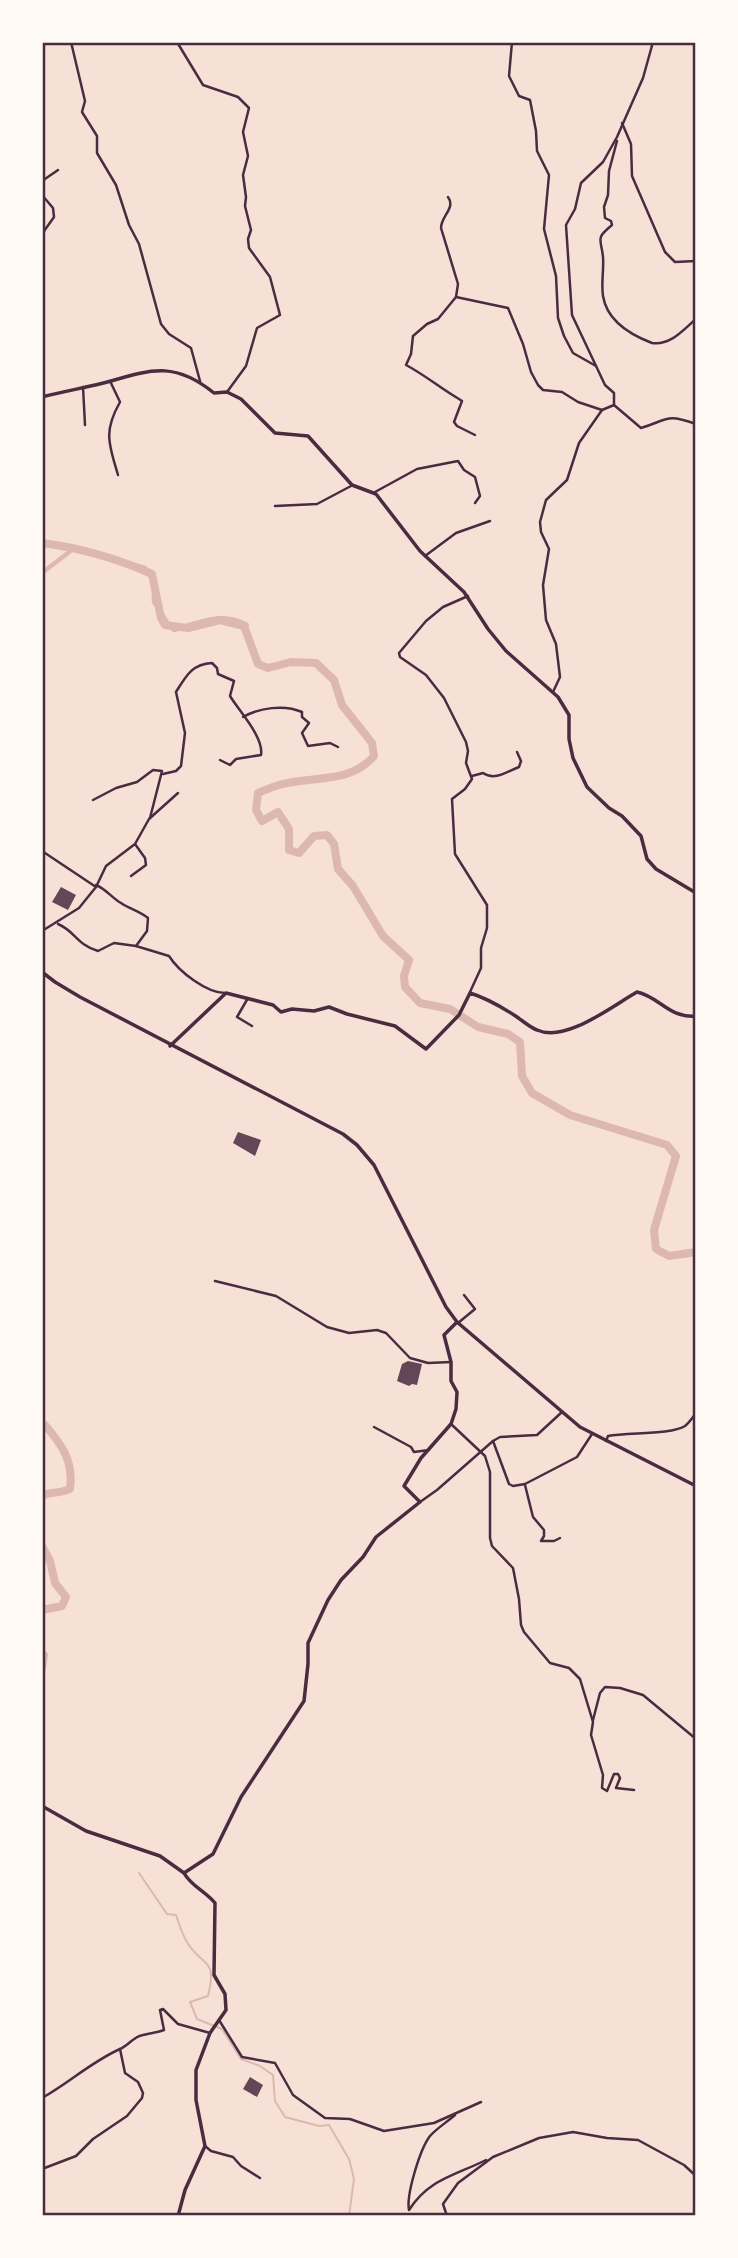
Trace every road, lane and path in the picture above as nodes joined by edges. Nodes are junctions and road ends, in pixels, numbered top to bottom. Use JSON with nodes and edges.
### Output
{"nodes":[{"id":1,"x":71,"y":42,"type":"edge"},
{"id":2,"x":177,"y":42,"type":"edge"},
{"id":3,"x":512,"y":42,"type":"edge"},
{"id":4,"x":653,"y":42,"type":"edge"},
{"id":5,"x":622,"y":122,"type":"junction"},
{"id":6,"x":617,"y":138,"type":"junction"},
{"id":7,"x":58,"y":170,"type":"dead end"},
{"id":8,"x":42,"y":181,"type":"edge"},
{"id":9,"x":42,"y":195,"type":"edge"},
{"id":10,"x":448,"y":197,"type":"dead end"},
{"id":11,"x":42,"y":234,"type":"edge"},
{"id":12,"x":696,"y":261,"type":"edge"},
{"id":13,"x":456,"y":298,"type":"junction"},
{"id":14,"x":696,"y":319,"type":"edge"},
{"id":15,"x":596,"y":366,"type":"junction"},
{"id":16,"x":110,"y":381,"type":"junction"},
{"id":17,"x":200,"y":381,"type":"junction"},
{"id":18,"x":83,"y":387,"type":"junction"},
{"id":19,"x":227,"y":392,"type":"junction"},
{"id":20,"x":42,"y":397,"type":"edge"},
{"id":21,"x":614,"y":405,"type":"junction"},
{"id":22,"x":602,"y":410,"type":"junction"},
{"id":23,"x":696,"y":424,"type":"edge"},
{"id":24,"x":85,"y":425,"type":"dead end"},
{"id":25,"x":475,"y":435,"type":"dead end"},
{"id":26,"x":118,"y":475,"type":"dead end"},
{"id":27,"x":352,"y":485,"type":"junction"},
{"id":28,"x":374,"y":492,"type":"junction"},
{"id":29,"x":475,"y":503,"type":"dead end"},
{"id":30,"x":275,"y":506,"type":"dead end"},
{"id":31,"x":490,"y":522,"type":"dead end"},
{"id":32,"x":425,"y":556,"type":"junction"},
{"id":33,"x":468,"y":596,"type":"junction"},
{"id":34,"x":553,"y":692,"type":"junction"},
{"id":35,"x":243,"y":717,"type":"junction"},
{"id":36,"x":338,"y":747,"type":"dead end"},
{"id":37,"x":517,"y":752,"type":"dead end"},
{"id":38,"x":220,"y":760,"type":"dead end"},
{"id":39,"x":163,"y":774,"type":"junction"},
{"id":40,"x":472,"y":776,"type":"junction"},
{"id":41,"x":178,"y":793,"type":"dead end"},
{"id":42,"x":93,"y":800,"type":"dead end"},
{"id":43,"x":149,"y":819,"type":"junction"},
{"id":44,"x":135,"y":844,"type":"junction"},
{"id":45,"x":42,"y":851,"type":"edge"},
{"id":46,"x":131,"y":876,"type":"dead end"},
{"id":47,"x":96,"y":886,"type":"junction"},
{"id":48,"x":696,"y":892,"type":"edge"},
{"id":49,"x":55,"y":925,"type":"junction"},
{"id":50,"x":42,"y":931,"type":"edge"},
{"id":51,"x":136,"y":946,"type":"junction"},
{"id":52,"x":42,"y":972,"type":"edge"},
{"id":53,"x":226,"y":993,"type":"junction"},
{"id":54,"x":469,"y":996,"type":"junction"},
{"id":55,"x":248,"y":998,"type":"junction"},
{"id":56,"x":696,"y":1016,"type":"edge"},
{"id":57,"x":252,"y":1026,"type":"dead end"},
{"id":58,"x":170,"y":1046,"type":"junction"},
{"id":59,"x":215,"y":1281,"type":"dead end"},
{"id":60,"x":464,"y":1295,"type":"dead end"},
{"id":61,"x":458,"y":1322,"type":"junction"},
{"id":62,"x":451,"y":1362,"type":"junction"},
{"id":63,"x":563,"y":1411,"type":"junction"},
{"id":64,"x":696,"y":1413,"type":"edge"},
{"id":65,"x":451,"y":1424,"type":"junction"},
{"id":66,"x":374,"y":1427,"type":"dead end"},
{"id":67,"x":592,"y":1434,"type":"junction"},
{"id":68,"x":493,"y":1441,"type":"junction"},
{"id":69,"x":606,"y":1441,"type":"junction"},
{"id":70,"x":429,"y":1450,"type":"junction"},
{"id":71,"x":480,"y":1452,"type":"junction"},
{"id":72,"x":525,"y":1484,"type":"junction"},
{"id":73,"x":696,"y":1486,"type":"edge"},
{"id":74,"x":420,"y":1502,"type":"junction"},
{"id":75,"x":560,"y":1538,"type":"dead end"},
{"id":76,"x":593,"y":1722,"type":"junction"},
{"id":77,"x":696,"y":1739,"type":"edge"},
{"id":78,"x":634,"y":1790,"type":"dead end"},
{"id":79,"x":42,"y":1806,"type":"edge"},
{"id":80,"x":184,"y":1873,"type":"junction"},
{"id":81,"x":217,"y":2024,"type":"junction"},
{"id":82,"x":210,"y":2033,"type":"junction"},
{"id":83,"x":120,"y":2049,"type":"junction"},
{"id":84,"x":42,"y":2098,"type":"edge"},
{"id":85,"x":481,"y":2102,"type":"dead end"},
{"id":86,"x":457,"y":2112,"type":"junction"},
{"id":87,"x":205,"y":2146,"type":"junction"},
{"id":88,"x":493,"y":2157,"type":"junction"},
{"id":89,"x":42,"y":2169,"type":"edge"},
{"id":90,"x":696,"y":2176,"type":"edge"},
{"id":91,"x":260,"y":2178,"type":"dead end"},
{"id":92,"x":178,"y":2216,"type":"edge"},
{"id":93,"x":447,"y":2216,"type":"edge"}],
"edges":[{"from":1,"to":17,"type":"street"},
{"from":2,"to":19,"type":"street"},
{"from":3,"to":15,"type":"street"},
{"from":4,"to":5,"type":"street"},
{"from":5,"to":6,"type":"street"},
{"from":5,"to":12,"type":"street"},
{"from":6,"to":14,"type":"street"},
{"from":6,"to":15,"type":"street"},
{"from":7,"to":8,"type":"street"},
{"from":9,"to":11,"type":"street"},
{"from":10,"to":13,"type":"street"},
{"from":13,"to":22,"type":"street"},
{"from":13,"to":25,"type":"street"},
{"from":15,"to":21,"type":"street"},
{"from":16,"to":17,"type":"street"},
{"from":16,"to":18,"type":"street"},
{"from":16,"to":26,"type":"street"},
{"from":17,"to":19,"type":"street"},
{"from":18,"to":20,"type":"street"},
{"from":18,"to":24,"type":"street"},
{"from":19,"to":27,"type":"street"},
{"from":21,"to":22,"type":"street"},
{"from":21,"to":23,"type":"street"},
{"from":22,"to":34,"type":"street"},
{"from":27,"to":28,"type":"street"},
{"from":27,"to":30,"type":"street"},
{"from":28,"to":29,"type":"street"},
{"from":28,"to":32,"type":"street"},
{"from":31,"to":32,"type":"street"},
{"from":32,"to":33,"type":"street"},
{"from":33,"to":34,"type":"street"},
{"from":33,"to":40,"type":"street"},
{"from":34,"to":48,"type":"street"},
{"from":35,"to":36,"type":"street"},
{"from":35,"to":38,"type":"street"},
{"from":35,"to":39,"type":"street"},
{"from":37,"to":40,"type":"street"},
{"from":39,"to":42,"type":"street"},
{"from":39,"to":43,"type":"street"},
{"from":40,"to":54,"type":"street"},
{"from":41,"to":43,"type":"street"},
{"from":43,"to":44,"type":"street"},
{"from":44,"to":46,"type":"street"},
{"from":44,"to":47,"type":"street"},
{"from":45,"to":47,"type":"street"},
{"from":47,"to":49,"type":"street"},
{"from":47,"to":51,"type":"street"},
{"from":49,"to":50,"type":"street"},
{"from":49,"to":51,"type":"street"},
{"from":51,"to":53,"type":"street"},
{"from":52,"to":58,"type":"street"},
{"from":53,"to":55,"type":"street"},
{"from":53,"to":58,"type":"street"},
{"from":54,"to":55,"type":"street"},
{"from":54,"to":56,"type":"street"},
{"from":55,"to":57,"type":"street"},
{"from":58,"to":61,"type":"street"},
{"from":59,"to":62,"type":"street"},
{"from":60,"to":61,"type":"street"},
{"from":61,"to":62,"type":"street"},
{"from":61,"to":63,"type":"street"},
{"from":62,"to":65,"type":"street"},
{"from":63,"to":67,"type":"street"},
{"from":63,"to":68,"type":"street"},
{"from":64,"to":69,"type":"street"},
{"from":65,"to":70,"type":"street"},
{"from":65,"to":71,"type":"street"},
{"from":66,"to":70,"type":"street"},
{"from":67,"to":69,"type":"street"},
{"from":67,"to":72,"type":"street"},
{"from":68,"to":71,"type":"street"},
{"from":68,"to":72,"type":"street"},
{"from":69,"to":73,"type":"street"},
{"from":70,"to":74,"type":"street"},
{"from":71,"to":74,"type":"street"},
{"from":71,"to":76,"type":"street"},
{"from":72,"to":75,"type":"street"},
{"from":74,"to":80,"type":"street"},
{"from":76,"to":77,"type":"street"},
{"from":76,"to":78,"type":"street"},
{"from":79,"to":80,"type":"street"},
{"from":80,"to":81,"type":"street"},
{"from":81,"to":82,"type":"street"},
{"from":81,"to":86,"type":"street"},
{"from":82,"to":83,"type":"street"},
{"from":82,"to":87,"type":"street"},
{"from":83,"to":84,"type":"street"},
{"from":83,"to":89,"type":"street"},
{"from":85,"to":86,"type":"street"},
{"from":86,"to":88,"type":"street"},
{"from":87,"to":91,"type":"street"},
{"from":87,"to":92,"type":"street"},
{"from":88,"to":90,"type":"street"},
{"from":88,"to":93,"type":"street"}]}
